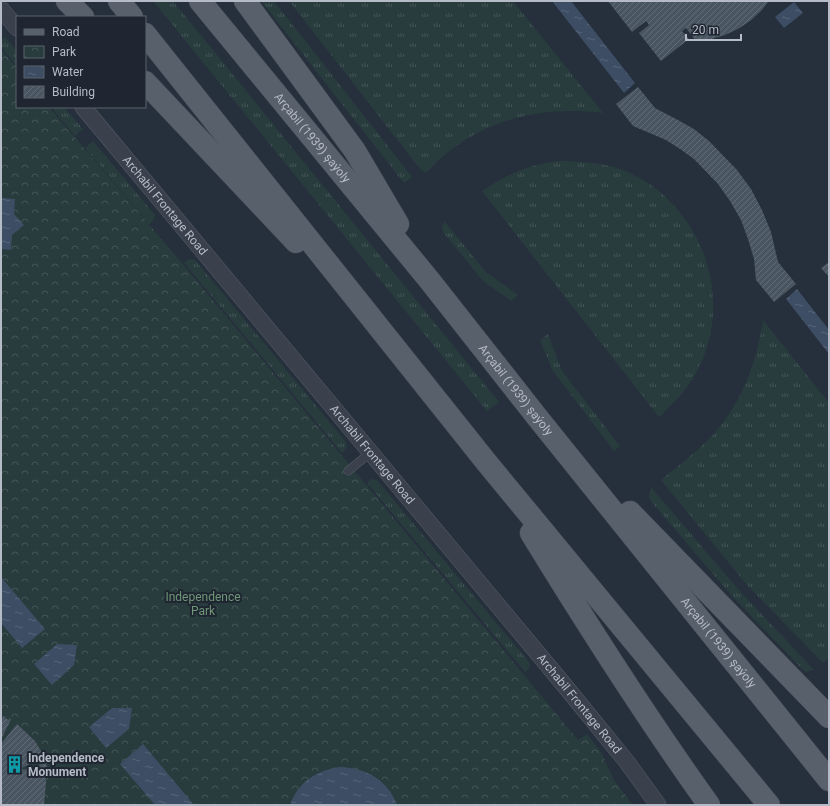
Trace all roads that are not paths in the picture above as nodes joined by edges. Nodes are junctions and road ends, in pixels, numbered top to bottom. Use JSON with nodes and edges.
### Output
{"nodes":[{"id":1,"x":68,"y":1,"type":"edge"},
{"id":2,"x":119,"y":1,"type":"edge"},
{"id":3,"x":200,"y":1,"type":"edge"},
{"id":4,"x":245,"y":1,"type":"edge"},
{"id":5,"x":1,"y":9,"type":"edge"},
{"id":6,"x":82,"y":16,"type":"edge"},
{"id":7,"x":131,"y":16,"type":"edge"},
{"id":8,"x":16,"y":27,"type":"edge"},
{"id":9,"x":146,"y":35,"type":"edge"},
{"id":10,"x":146,"y":83,"type":"edge"},
{"id":11,"x":84,"y":108,"type":"edge"},
{"id":12,"x":430,"y":281,"type":"junction"},
{"id":13,"x":382,"y":330,"type":"junction"},
{"id":14,"x":537,"y":417,"type":"junction"},
{"id":15,"x":371,"y":452,"type":"junction"},
{"id":16,"x":487,"y":463,"type":"junction"},
{"id":17,"x":348,"y":471,"type":"dead end"},
{"id":18,"x":829,"y":717,"type":"edge"},
{"id":19,"x":829,"y":780,"type":"edge"},
{"id":20,"x":658,"y":805,"type":"edge"},
{"id":21,"x":709,"y":805,"type":"edge"},
{"id":22,"x":769,"y":805,"type":"edge"}],
"edges":[{"from":1,"to":6,"type":"main road"},
{"from":2,"to":7,"type":"main road"},
{"from":3,"to":12,"type":"main road","name":"Arçabil (1939) şaýoly"},
{"from":4,"to":12,"type":"main road"},
{"from":5,"to":8,"type":"street"},
{"from":9,"to":13,"type":"main road"},
{"from":10,"to":13,"type":"main road"},
{"from":11,"to":15,"type":"street","name":"Archabil Frontage Road"},
{"from":12,"to":14,"type":"main road","name":"Arçabil (1939) şaýoly"},
{"from":13,"to":16,"type":"main road"},
{"from":14,"to":18,"type":"main road"},
{"from":14,"to":19,"type":"main road","name":"Arçabil (1939) şaýoly"},
{"from":15,"to":17,"type":"lane"},
{"from":15,"to":20,"type":"street","name":"Archabil Frontage Road"},
{"from":16,"to":21,"type":"main road"},
{"from":16,"to":22,"type":"main road"}]}
